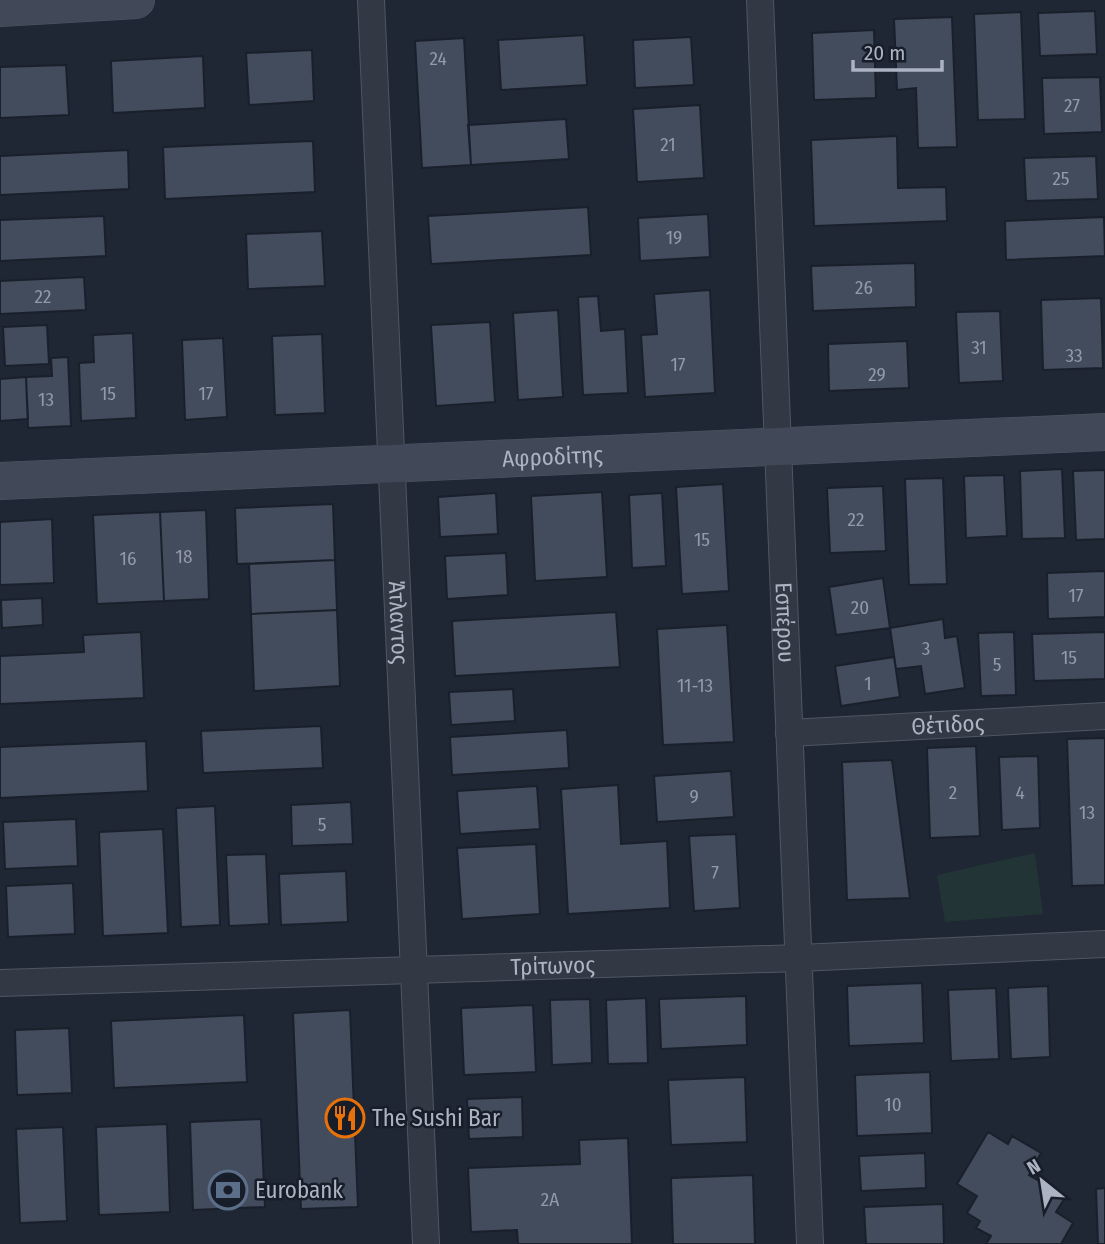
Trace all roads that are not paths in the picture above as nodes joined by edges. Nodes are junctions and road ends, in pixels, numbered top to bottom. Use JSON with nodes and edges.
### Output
{"nodes":[{"id":1,"x":136,"y":0,"type":"edge"},
{"id":2,"x":371,"y":0,"type":"edge"},
{"id":3,"x":760,"y":0,"type":"edge"},
{"id":4,"x":0,"y":8,"type":"edge"},
{"id":5,"x":1105,"y":432,"type":"edge"},
{"id":6,"x":778,"y":447,"type":"junction"},
{"id":7,"x":392,"y":464,"type":"junction"},
{"id":8,"x":0,"y":481,"type":"edge"},
{"id":9,"x":1105,"y":716,"type":"edge"},
{"id":10,"x":789,"y":733,"type":"junction"},
{"id":11,"x":1105,"y":944,"type":"edge"},
{"id":12,"x":799,"y":958,"type":"junction"},
{"id":13,"x":414,"y":971,"type":"junction"},
{"id":14,"x":0,"y":983,"type":"edge"},
{"id":15,"x":426,"y":1244,"type":"edge"},
{"id":16,"x":810,"y":1244,"type":"edge"}],
"edges":[{"from":1,"to":4,"type":"street"},
{"from":2,"to":7,"type":"street","name":"Άτλαντος"},
{"from":3,"to":6,"type":"street","name":"Εσπέρου"},
{"from":5,"to":6,"type":"street","name":"Αφροδίτης"},
{"from":6,"to":7,"type":"street","name":"Αφροδίτης"},
{"from":6,"to":10,"type":"street","name":"Εσπέρου"},
{"from":7,"to":8,"type":"street","name":"Αφροδίτης"},
{"from":7,"to":13,"type":"street","name":"Άτλαντος"},
{"from":9,"to":10,"type":"street","name":"Θέτιδος"},
{"from":10,"to":12,"type":"street","name":"Εσπέρου"},
{"from":11,"to":12,"type":"street","name":"Τρίτωνος"},
{"from":12,"to":13,"type":"street","name":"Τρίτωνος"},
{"from":12,"to":16,"type":"street","name":"Εσπέρου"},
{"from":13,"to":14,"type":"street","name":"Τρίτωνος"},
{"from":13,"to":15,"type":"street","name":"Άτλαντος"}]}
